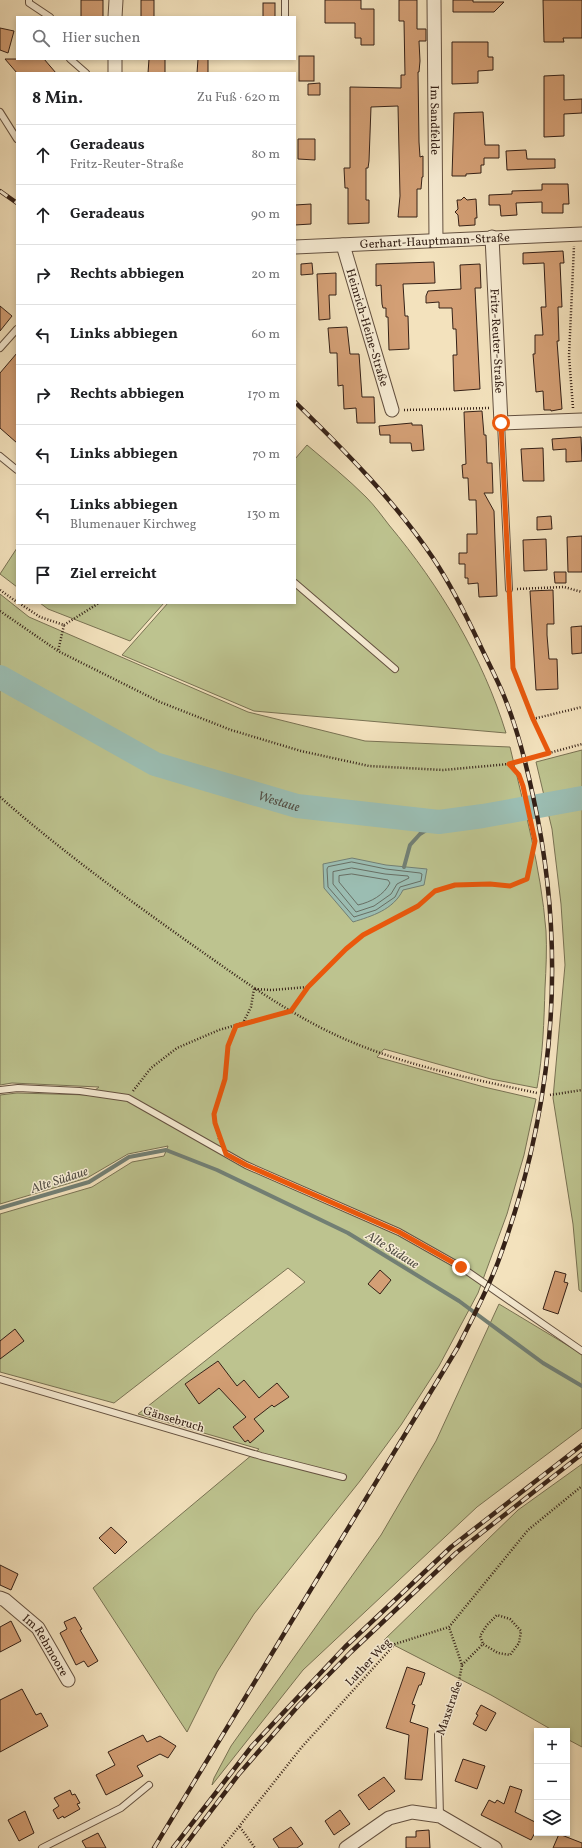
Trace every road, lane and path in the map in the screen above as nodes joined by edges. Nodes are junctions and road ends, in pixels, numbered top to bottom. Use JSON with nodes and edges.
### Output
{"nodes":[{"id":1,"x":29,"y":0,"type":"edge"},
{"id":2,"x":116,"y":0,"type":"edge"},
{"id":3,"x":286,"y":0,"type":"edge"},
{"id":4,"x":434,"y":0,"type":"edge"},
{"id":5,"x":48,"y":16,"type":"edge"},
{"id":6,"x":115,"y":16,"type":"edge"},
{"id":7,"x":285,"y":16,"type":"edge"},
{"id":8,"x":71,"y":60,"type":"edge"},
{"id":9,"x":115,"y":60,"type":"edge"},
{"id":10,"x":85,"y":72,"type":"edge"},
{"id":11,"x":115,"y":72,"type":"edge"},
{"id":12,"x":0,"y":112,"type":"edge"},
{"id":13,"x":16,"y":137,"type":"edge"},
{"id":14,"x":578,"y":235,"type":"edge"},
{"id":15,"x":492,"y":237,"type":"junction"},
{"id":16,"x":436,"y":240,"type":"junction"},
{"id":17,"x":343,"y":245,"type":"junction"},
{"id":18,"x":296,"y":247,"type":"edge"},
{"id":19,"x":16,"y":330,"type":"edge"},
{"id":20,"x":0,"y":348,"type":"edge"},
{"id":21,"x":500,"y":407,"type":"junction"},
{"id":22,"x":392,"y":410,"type":"joint"},
{"id":23,"x":578,"y":420,"type":"edge"},
{"id":24,"x":501,"y":423,"type":"junction"},
{"id":25,"x":0,"y":456,"type":"edge"},
{"id":26,"x":16,"y":469,"type":"edge"},
{"id":27,"x":296,"y":584,"type":"edge"},
{"id":28,"x":509,"y":589,"type":"junction"},
{"id":29,"x":0,"y":590,"type":"edge"},
{"id":30,"x":582,"y":592,"type":"edge"},
{"id":31,"x":16,"y":601,"type":"edge"},
{"id":32,"x":21,"y":604,"type":"edge"},
{"id":33,"x":98,"y":604,"type":"edge"},
{"id":34,"x":0,"y":611,"type":"edge"},
{"id":35,"x":64,"y":625,"type":"junction"},
{"id":36,"x":58,"y":651,"type":"junction"},
{"id":37,"x":395,"y":669,"type":"dead end"},
{"id":38,"x":582,"y":707,"type":"edge"},
{"id":39,"x":533,"y":719,"type":"junction"},
{"id":40,"x":582,"y":744,"type":"edge"},
{"id":41,"x":549,"y":753,"type":"junction"},
{"id":42,"x":509,"y":764,"type":"junction"},
{"id":43,"x":0,"y":797,"type":"edge"},
{"id":44,"x":308,"y":987,"type":"junction"},
{"id":45,"x":254,"y":988,"type":"junction"},
{"id":46,"x":291,"y":1011,"type":"junction"},
{"id":47,"x":243,"y":1023,"type":"junction"},
{"id":48,"x":236,"y":1026,"type":"junction"},
{"id":49,"x":0,"y":1090,"type":"edge"},
{"id":50,"x":582,"y":1090,"type":"edge"},
{"id":51,"x":537,"y":1093,"type":"dead end"},
{"id":52,"x":550,"y":1095,"type":"dead end"},
{"id":53,"x":128,"y":1098,"type":"junction"},
{"id":54,"x":226,"y":1154,"type":"junction"},
{"id":55,"x":582,"y":1351,"type":"edge"},
{"id":56,"x":0,"y":1379,"type":"edge"},
{"id":57,"x":343,"y":1477,"type":"dead end"},
{"id":58,"x":582,"y":1486,"type":"edge"},
{"id":59,"x":0,"y":1598,"type":"edge"},
{"id":60,"x":449,"y":1627,"type":"junction"},
{"id":61,"x":484,"y":1644,"type":"junction"},
{"id":62,"x":462,"y":1665,"type":"junction"},
{"id":63,"x":68,"y":1680,"type":"dead end"},
{"id":64,"x":438,"y":1735,"type":"joint"},
{"id":65,"x":149,"y":1785,"type":"dead end"},
{"id":66,"x":440,"y":1816,"type":"junction"},
{"id":67,"x":240,"y":1827,"type":"junction"},
{"id":68,"x":42,"y":1848,"type":"edge"},
{"id":69,"x":222,"y":1848,"type":"edge"},
{"id":70,"x":255,"y":1848,"type":"edge"},
{"id":71,"x":346,"y":1848,"type":"edge"},
{"id":72,"x":493,"y":1848,"type":"edge"}],
"edges":[{"from":1,"to":5,"type":"lane"},
{"from":2,"to":6,"type":"street"},
{"from":3,"to":7,"type":"lane"},
{"from":4,"to":16,"type":"street","name":"Im Sandfelde"},
{"from":8,"to":10,"type":"lane"},
{"from":9,"to":11,"type":"street"},
{"from":12,"to":13,"type":"lane"},
{"from":14,"to":15,"type":"street","name":"Gerhart-Hauptmann-Straße"},
{"from":14,"to":23,"type":"path"},
{"from":15,"to":16,"type":"street","name":"Gerhart-Hauptmann-Straße"},
{"from":15,"to":21,"type":"street","name":"Fritz-Reuter-Straße"},
{"from":16,"to":17,"type":"street","name":"Gerhart-Hauptmann-Straße"},
{"from":17,"to":18,"type":"street","name":"Gerhart-Hauptmann-Straße"},
{"from":17,"to":22,"type":"street","name":"Heinrich-Heine-Straße"},
{"from":19,"to":20,"type":"lane"},
{"from":21,"to":22,"type":"path"},
{"from":21,"to":24,"type":"street","name":"Fritz-Reuter-Straße"},
{"from":23,"to":24,"type":"street"},
{"from":24,"to":28,"type":"lane","name":"Fritz-Reuter-Straße"},
{"from":25,"to":26,"type":"lane"},
{"from":27,"to":37,"type":"lane"},
{"from":28,"to":30,"type":"path"},
{"from":28,"to":39,"type":"path"},
{"from":29,"to":31,"type":"path"},
{"from":32,"to":35,"type":"path"},
{"from":33,"to":35,"type":"path"},
{"from":34,"to":36,"type":"path"},
{"from":35,"to":36,"type":"path"},
{"from":36,"to":42,"type":"path"},
{"from":38,"to":39,"type":"path"},
{"from":39,"to":41,"type":"path"},
{"from":40,"to":41,"type":"path"},
{"from":41,"to":42,"type":"path"},
{"from":42,"to":44,"type":"path"},
{"from":43,"to":45,"type":"path"},
{"from":44,"to":45,"type":"path"},
{"from":44,"to":46,"type":"path"},
{"from":45,"to":46,"type":"path"},
{"from":45,"to":47,"type":"path"},
{"from":46,"to":47,"type":"path"},
{"from":46,"to":51,"type":"path"},
{"from":47,"to":48,"type":"path"},
{"from":48,"to":53,"type":"path"},
{"from":48,"to":54,"type":"path"},
{"from":49,"to":53,"type":"lane"},
{"from":50,"to":52,"type":"path"},
{"from":53,"to":54,"type":"lane"},
{"from":54,"to":55,"type":"lane"},
{"from":56,"to":57,"type":"lane","name":"Gänsebruch"},
{"from":58,"to":60,"type":"path"},
{"from":59,"to":63,"type":"street","name":"Im Rehmoore"},
{"from":60,"to":62,"type":"path","name":"Maxstraße"},
{"from":60,"to":67,"type":"path","name":"Luther Weg"},
{"from":61,"to":61,"type":"path"},
{"from":61,"to":62,"type":"path"},
{"from":62,"to":64,"type":"path","name":"Maxstraße"},
{"from":64,"to":66,"type":"lane","name":"Maxstraße"},
{"from":65,"to":68,"type":"lane"},
{"from":66,"to":71,"type":"street"},
{"from":66,"to":72,"type":"street"},
{"from":67,"to":69,"type":"path","name":"Luther Weg"},
{"from":67,"to":70,"type":"path"}]}
